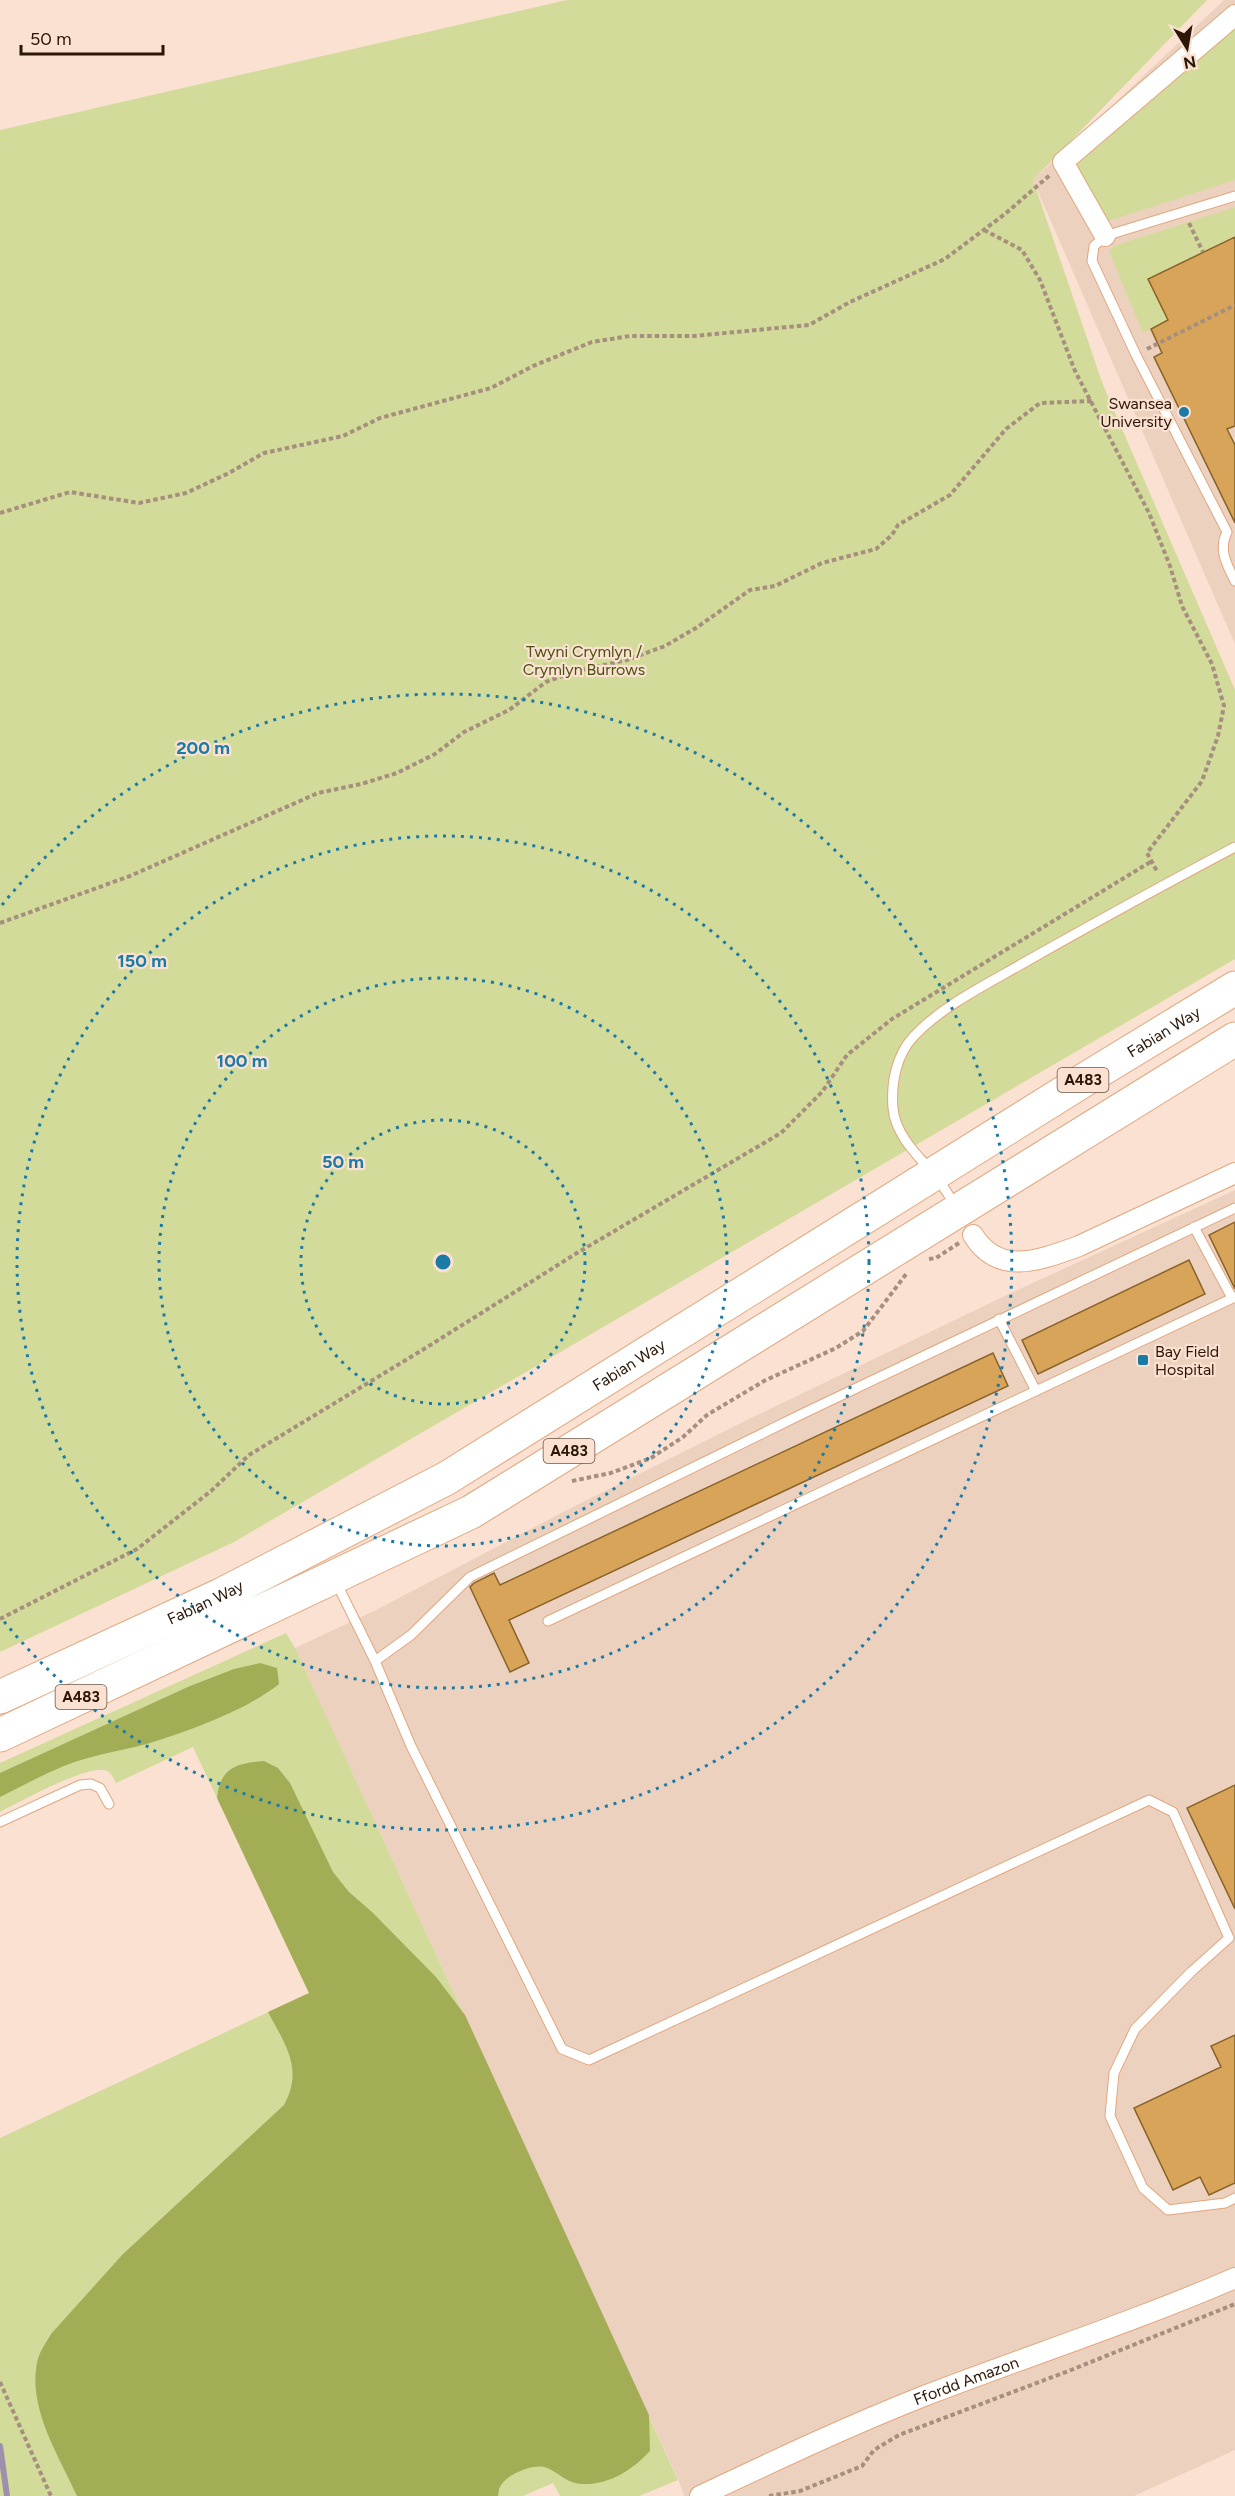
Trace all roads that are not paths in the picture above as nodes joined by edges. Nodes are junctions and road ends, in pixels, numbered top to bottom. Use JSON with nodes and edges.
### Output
{"nodes":[{"id":1,"x":1235,"y":15,"type":"edge"},
{"id":2,"x":1235,"y":196,"type":"edge"},
{"id":3,"x":1105,"y":236,"type":"junction"},
{"id":4,"x":1231,"y":530,"type":"edge"},
{"id":5,"x":1235,"y":581,"type":"edge"},
{"id":6,"x":1235,"y":847,"type":"edge"},
{"id":7,"x":1235,"y":988,"type":"edge"},
{"id":8,"x":1235,"y":1039,"type":"edge"},
{"id":9,"x":1235,"y":1173,"type":"edge"},
{"id":10,"x":934,"y":1174,"type":"junction"},
{"id":11,"x":1235,"y":1208,"type":"edge"},
{"id":12,"x":966,"y":1222,"type":"junction"},
{"id":13,"x":1194,"y":1227,"type":"junction"},
{"id":14,"x":1233,"y":1298,"type":"edge"},
{"id":15,"x":999,"y":1319,"type":"junction"},
{"id":16,"x":1036,"y":1391,"type":"junction"},
{"id":17,"x":334,"y":1578,"type":"junction"},
{"id":18,"x":548,"y":1621,"type":"dead end"},
{"id":19,"x":375,"y":1661,"type":"junction"},
{"id":20,"x":0,"y":1697,"type":"edge"},
{"id":21,"x":0,"y":1735,"type":"edge"},
{"id":22,"x":109,"y":1804,"type":"dead end"},
{"id":23,"x":0,"y":1822,"type":"edge"},
{"id":24,"x":1235,"y":2198,"type":"edge"},
{"id":25,"x":1235,"y":2278,"type":"edge"},
{"id":26,"x":700,"y":2496,"type":"edge"}],
"edges":[{"from":1,"to":3,"type":"street"},
{"from":2,"to":3,"type":"lane"},
{"from":3,"to":4,"type":"lane"},
{"from":4,"to":5,"type":"lane"},
{"from":6,"to":10,"type":"lane"},
{"from":7,"to":10,"type":"highway","name":"Fabian Way","number":"A483"},
{"from":8,"to":12,"type":"highway","name":"Fabian Way","number":"A483"},
{"from":9,"to":12,"type":"street"},
{"from":10,"to":12,"type":"lane"},
{"from":10,"to":20,"type":"highway","name":"Fabian Way","number":"A483"},
{"from":11,"to":13,"type":"lane"},
{"from":12,"to":17,"type":"highway","name":"Fabian Way","number":"A483"},
{"from":13,"to":14,"type":"lane"},
{"from":13,"to":15,"type":"lane"},
{"from":14,"to":16,"type":"lane"},
{"from":15,"to":16,"type":"lane"},
{"from":15,"to":19,"type":"lane"},
{"from":16,"to":18,"type":"lane"},
{"from":17,"to":19,"type":"lane"},
{"from":17,"to":21,"type":"highway","name":"Fabian Way","number":"A483"},
{"from":19,"to":24,"type":"lane"},
{"from":22,"to":23,"type":"lane"},
{"from":25,"to":26,"type":"street","name":"Ffordd Amazon"}]}
